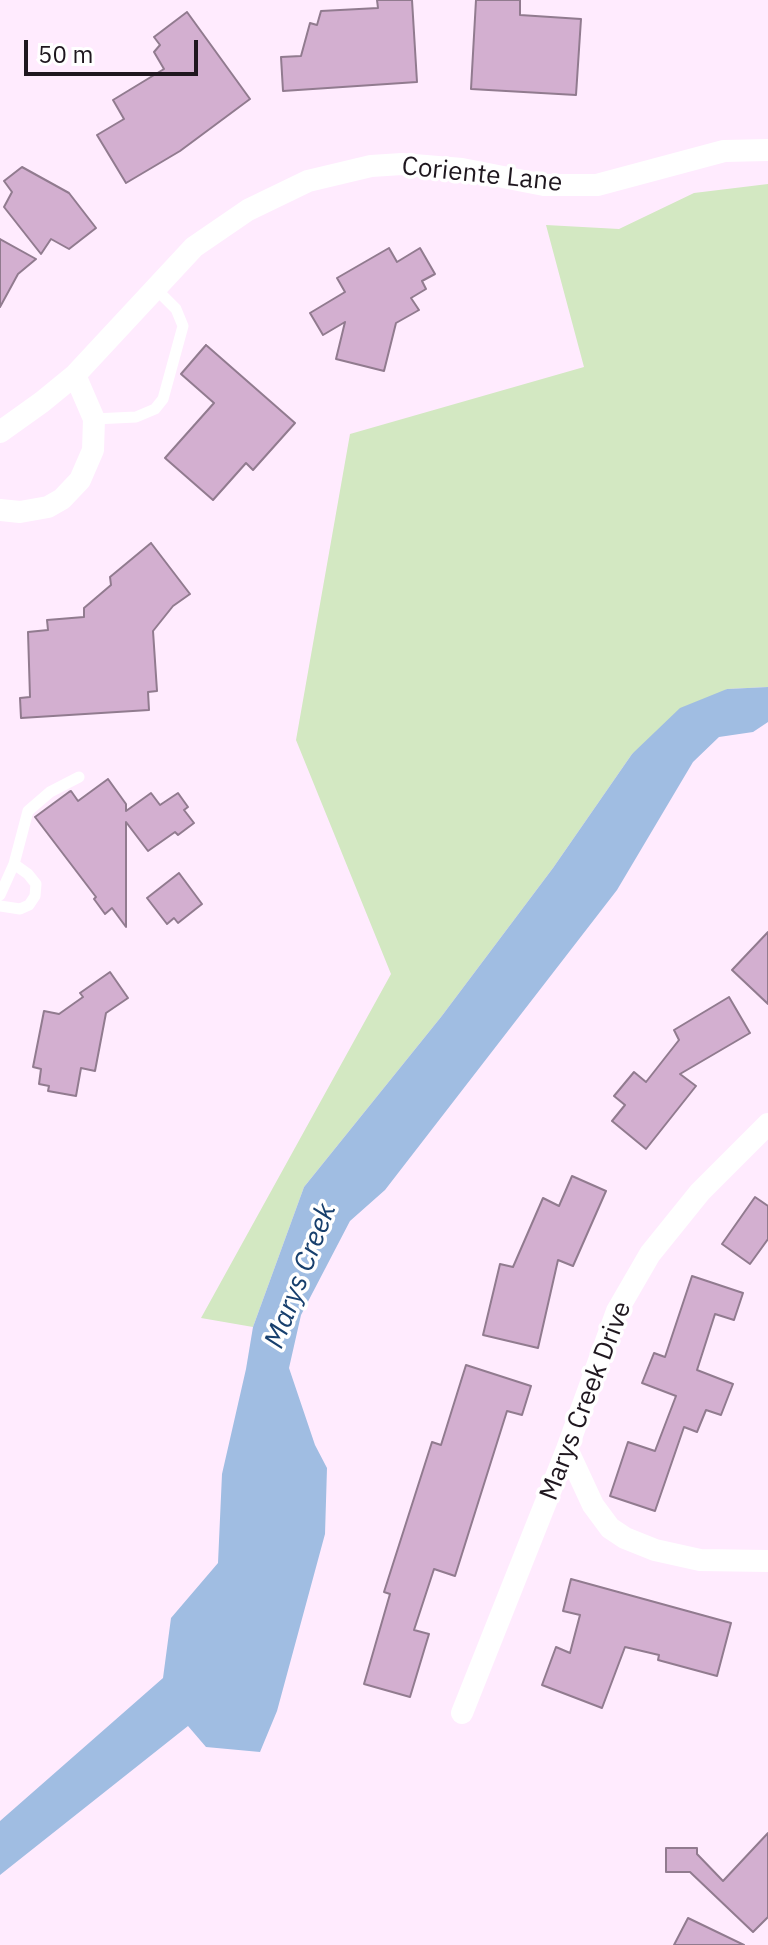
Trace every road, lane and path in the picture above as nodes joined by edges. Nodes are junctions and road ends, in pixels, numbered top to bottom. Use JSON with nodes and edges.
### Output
{"nodes":[{"id":1,"x":768,"y":150,"type":"edge"},
{"id":2,"x":155,"y":288,"type":"junction"},
{"id":3,"x":75,"y":375,"type":"junction"},
{"id":4,"x":94,"y":419,"type":"junction"},
{"id":5,"x":0,"y":432,"type":"edge"},
{"id":6,"x":0,"y":510,"type":"edge"},
{"id":7,"x":79,"y":777,"type":"dead end"},
{"id":8,"x":14,"y":864,"type":"junction"},
{"id":9,"x":0,"y":895,"type":"edge"},
{"id":10,"x":0,"y":906,"type":"edge"},
{"id":11,"x":768,"y":1124,"type":"edge"},
{"id":12,"x":567,"y":1449,"type":"junction"},
{"id":13,"x":768,"y":1561,"type":"edge"},
{"id":14,"x":462,"y":1713,"type":"dead end"}],
"edges":[{"from":1,"to":2,"type":"street","name":"Coriente Lane"},
{"from":2,"to":3,"type":"street","name":"Coriente Lane"},
{"from":2,"to":4,"type":"lane"},
{"from":3,"to":4,"type":"street"},
{"from":3,"to":5,"type":"street","name":"Coriente Lane"},
{"from":4,"to":6,"type":"street"},
{"from":7,"to":8,"type":"lane"},
{"from":8,"to":9,"type":"lane"},
{"from":8,"to":10,"type":"lane"},
{"from":11,"to":12,"type":"street","name":"Marys Creek Drive"},
{"from":12,"to":13,"type":"street"},
{"from":12,"to":14,"type":"street","name":"Marys Creek Drive"}]}
